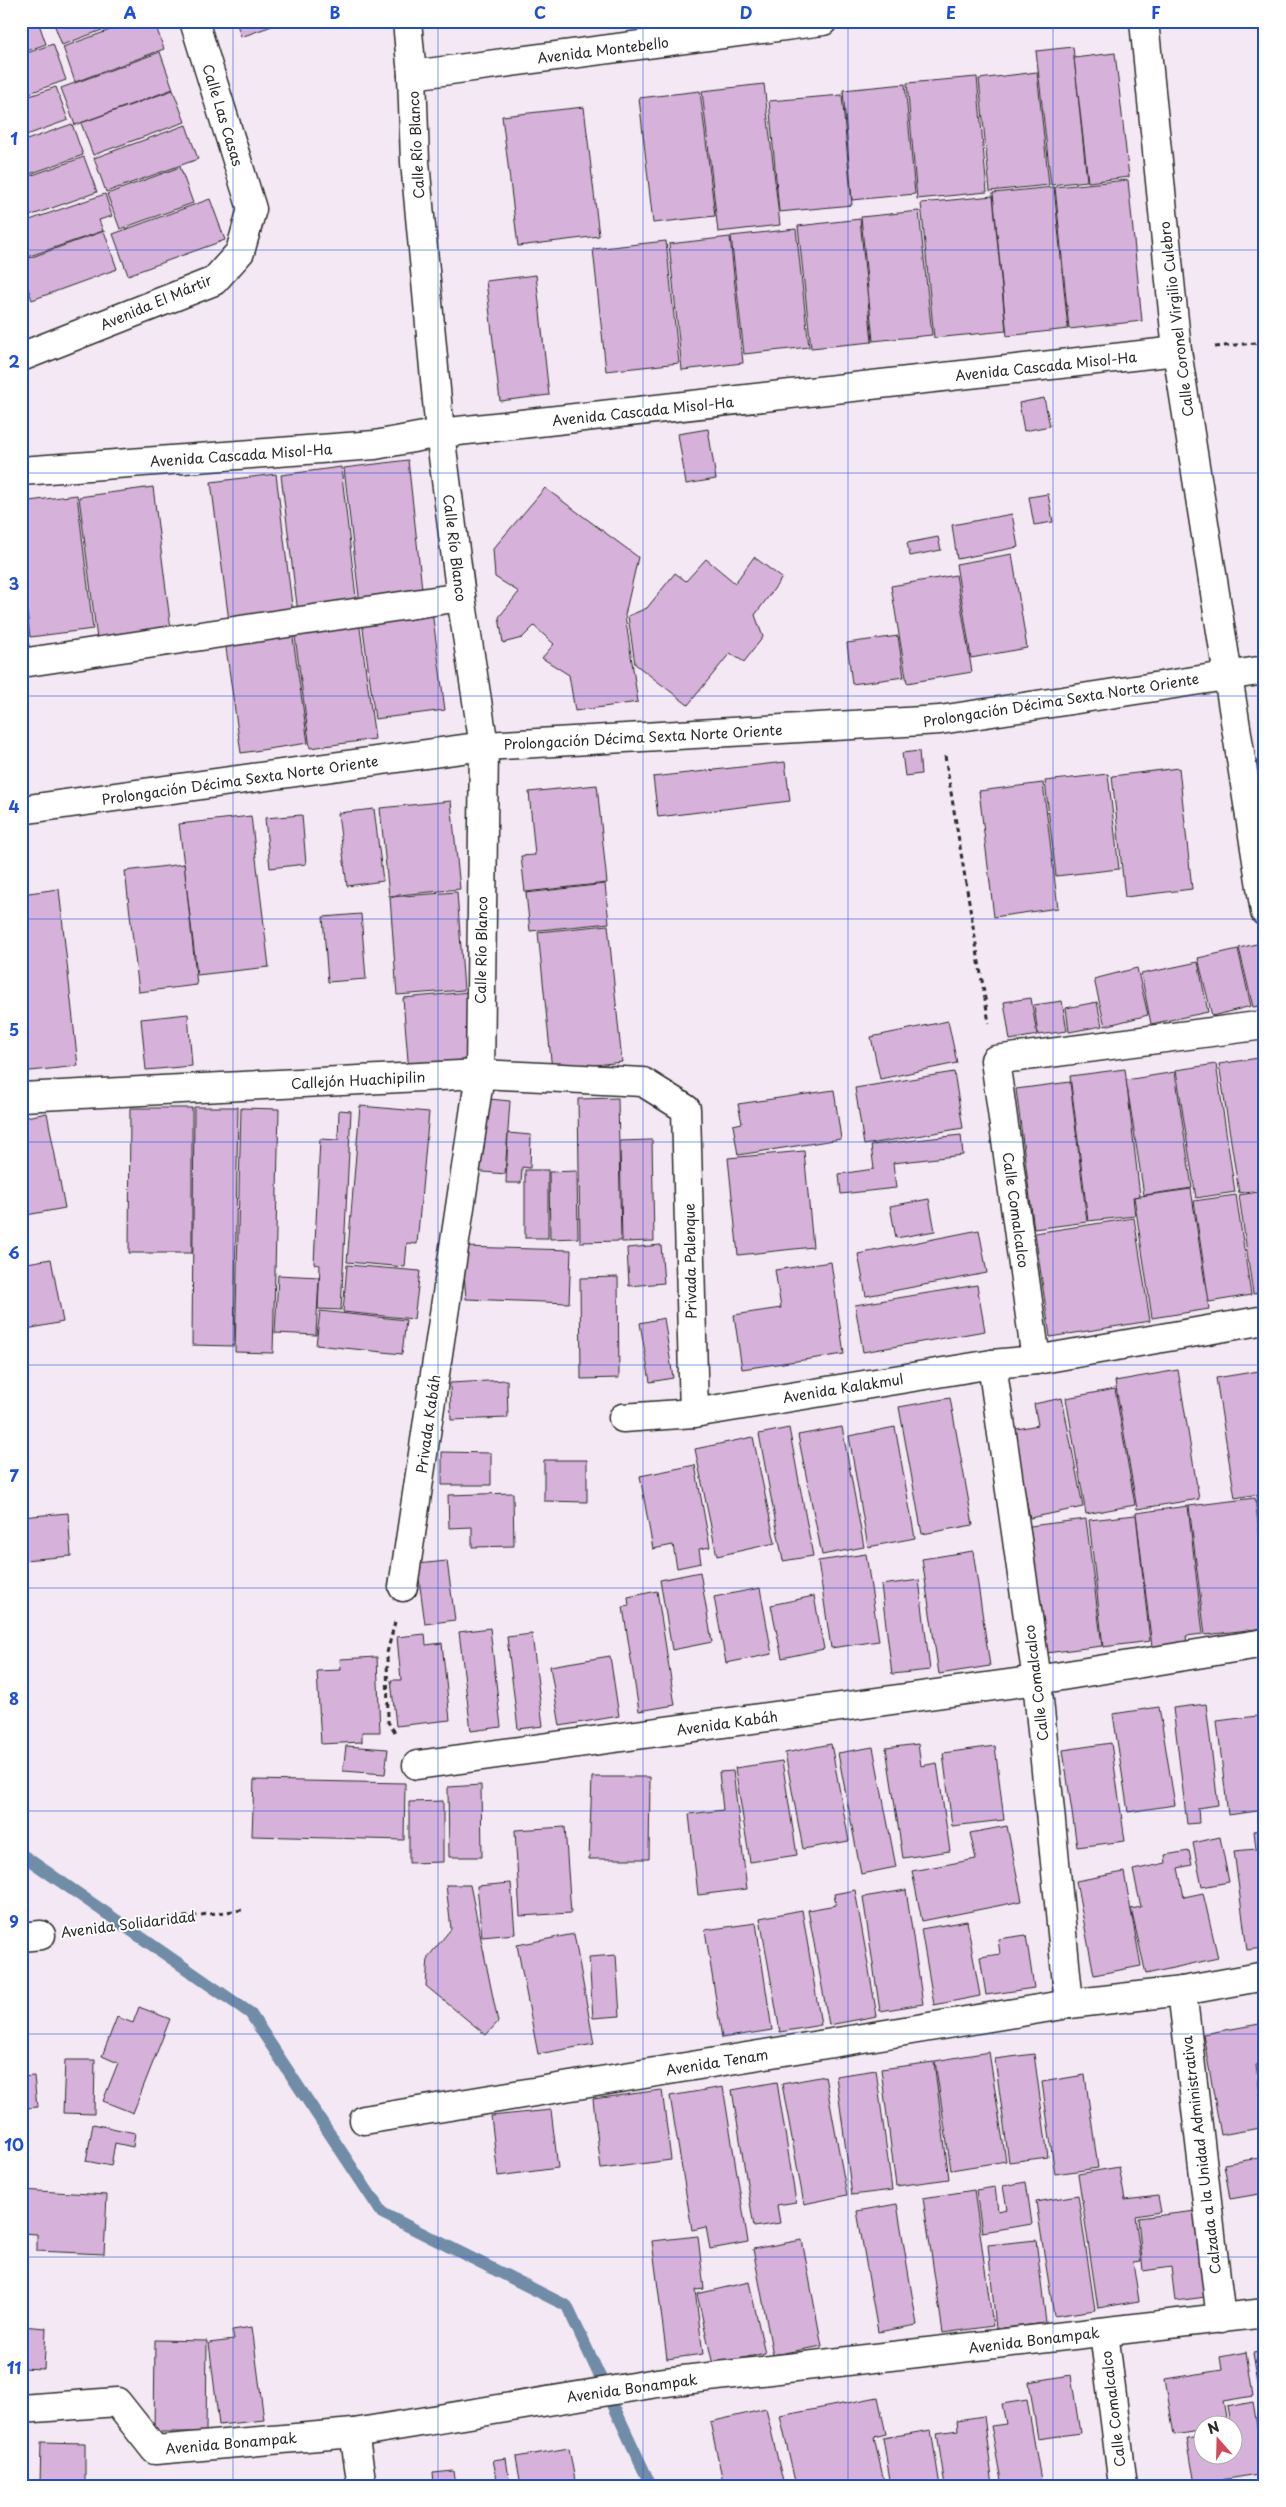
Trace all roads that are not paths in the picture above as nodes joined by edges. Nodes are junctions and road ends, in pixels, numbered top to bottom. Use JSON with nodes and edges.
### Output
{"nodes":[{"id":1,"x":194,"y":21,"type":"edge"},
{"id":2,"x":407,"y":21,"type":"edge"},
{"id":3,"x":823,"y":21,"type":"edge"},
{"id":4,"x":1144,"y":21,"type":"edge"},
{"id":5,"x":412,"y":75,"type":"junction"},
{"id":6,"x":252,"y":209,"type":"joint"},
{"id":7,"x":1177,"y":351,"type":"junction"},
{"id":8,"x":21,"y":357,"type":"edge"},
{"id":9,"x":440,"y":433,"type":"junction"},
{"id":10,"x":21,"y":471,"type":"edge"},
{"id":11,"x":460,"y":596,"type":"junction"},
{"id":12,"x":21,"y":663,"type":"edge"},
{"id":13,"x":1265,"y":670,"type":"edge"},
{"id":14,"x":1229,"y":675,"type":"junction"},
{"id":15,"x":484,"y":746,"type":"junction"},
{"id":16,"x":21,"y":810,"type":"edge"},
{"id":17,"x":1265,"y":912,"type":"edge"},
{"id":18,"x":1265,"y":1025,"type":"edge"},
{"id":19,"x":480,"y":1074,"type":"junction"},
{"id":20,"x":21,"y":1097,"type":"edge"},
{"id":21,"x":686,"y":1110,"type":"joint"},
{"id":22,"x":1265,"y":1320,"type":"edge"},
{"id":23,"x":1036,"y":1360,"type":"junction"},
{"id":24,"x":992,"y":1364,"type":"junction"},
{"id":25,"x":694,"y":1413,"type":"junction"},
{"id":26,"x":623,"y":1418,"type":"dead end"},
{"id":27,"x":404,"y":1587,"type":"road end"},
{"id":28,"x":1265,"y":1643,"type":"edge"},
{"id":29,"x":1037,"y":1680,"type":"junction"},
{"id":30,"x":417,"y":1765,"type":"road end"},
{"id":31,"x":1265,"y":1976,"type":"edge"},
{"id":32,"x":1182,"y":1991,"type":"junction"},
{"id":33,"x":1069,"y":2004,"type":"junction"},
{"id":34,"x":364,"y":2120,"type":"dead end"},
{"id":35,"x":1265,"y":2314,"type":"edge"},
{"id":36,"x":1221,"y":2319,"type":"junction"},
{"id":37,"x":1104,"y":2332,"type":"junction"},
{"id":38,"x":21,"y":2410,"type":"edge"},
{"id":39,"x":354,"y":2433,"type":"junction"},
{"id":40,"x":362,"y":2486,"type":"edge"},
{"id":41,"x":1123,"y":2486,"type":"edge"}],
"edges":[{"from":1,"to":6,"type":"street","name":"Calle Las Casas"},
{"from":2,"to":5,"type":"street","name":"Calle Río Blanco"},
{"from":3,"to":5,"type":"street","name":"Avenida Montebello"},
{"from":4,"to":7,"type":"street","name":"Calle Coronel Virgilio Culebro"},
{"from":5,"to":9,"type":"street","name":"Calle Río Blanco"},
{"from":6,"to":8,"type":"street","name":"Avenida El Mártir"},
{"from":7,"to":9,"type":"street","name":"Avenida Cascada Misol-Ha"},
{"from":7,"to":14,"type":"street","name":"Calle Coronel Virgilio Culebro"},
{"from":9,"to":10,"type":"street","name":"Avenida Cascada Misol-Ha"},
{"from":9,"to":11,"type":"street","name":"Calle Río Blanco"},
{"from":11,"to":12,"type":"street"},
{"from":11,"to":15,"type":"street","name":"Calle Río Blanco"},
{"from":13,"to":14,"type":"street","name":"Prolongación Décima Sexta Norte Oriente"},
{"from":14,"to":15,"type":"street","name":"Prolongación Décima Sexta Norte Oriente"},
{"from":14,"to":17,"type":"street"},
{"from":15,"to":16,"type":"street","name":"Prolongación Décima Sexta Norte Oriente"},
{"from":15,"to":19,"type":"street","name":"Calle Río Blanco"},
{"from":18,"to":23,"type":"street","name":"Calle Comalcalco"},
{"from":19,"to":20,"type":"street","name":"Callejón Huachipilin"},
{"from":19,"to":21,"type":"street","name":"Callejón Huachipilin"},
{"from":19,"to":27,"type":"street","name":"Privada Kabáh"},
{"from":21,"to":25,"type":"street","name":"Privada Palenque"},
{"from":22,"to":23,"type":"street","name":"Avenida Kalakmul"},
{"from":23,"to":24,"type":"street","name":"Avenida Kalakmul"},
{"from":24,"to":25,"type":"street","name":"Avenida Kalakmul"},
{"from":24,"to":29,"type":"street","name":"Calle Comalcalco"},
{"from":25,"to":26,"type":"street","name":"Avenida Kalakmul"},
{"from":28,"to":29,"type":"street","name":"Avenida Kabáh"},
{"from":29,"to":30,"type":"street","name":"Avenida Kabáh"},
{"from":29,"to":33,"type":"street","name":"Calle Comalcalco"},
{"from":31,"to":32,"type":"street"},
{"from":32,"to":33,"type":"street"},
{"from":32,"to":36,"type":"street","name":"Calzada a la Unidad Administrativa"},
{"from":33,"to":34,"type":"street","name":"Avenida Tenam"},
{"from":35,"to":36,"type":"street","name":"Avenida Bonampak"},
{"from":36,"to":37,"type":"street","name":"Avenida Bonampak"},
{"from":37,"to":39,"type":"street","name":"Avenida Bonampak"},
{"from":37,"to":41,"type":"street","name":"Calle Comalcalco"},
{"from":38,"to":39,"type":"street","name":"Avenida Bonampak"},
{"from":39,"to":40,"type":"street"}]}
